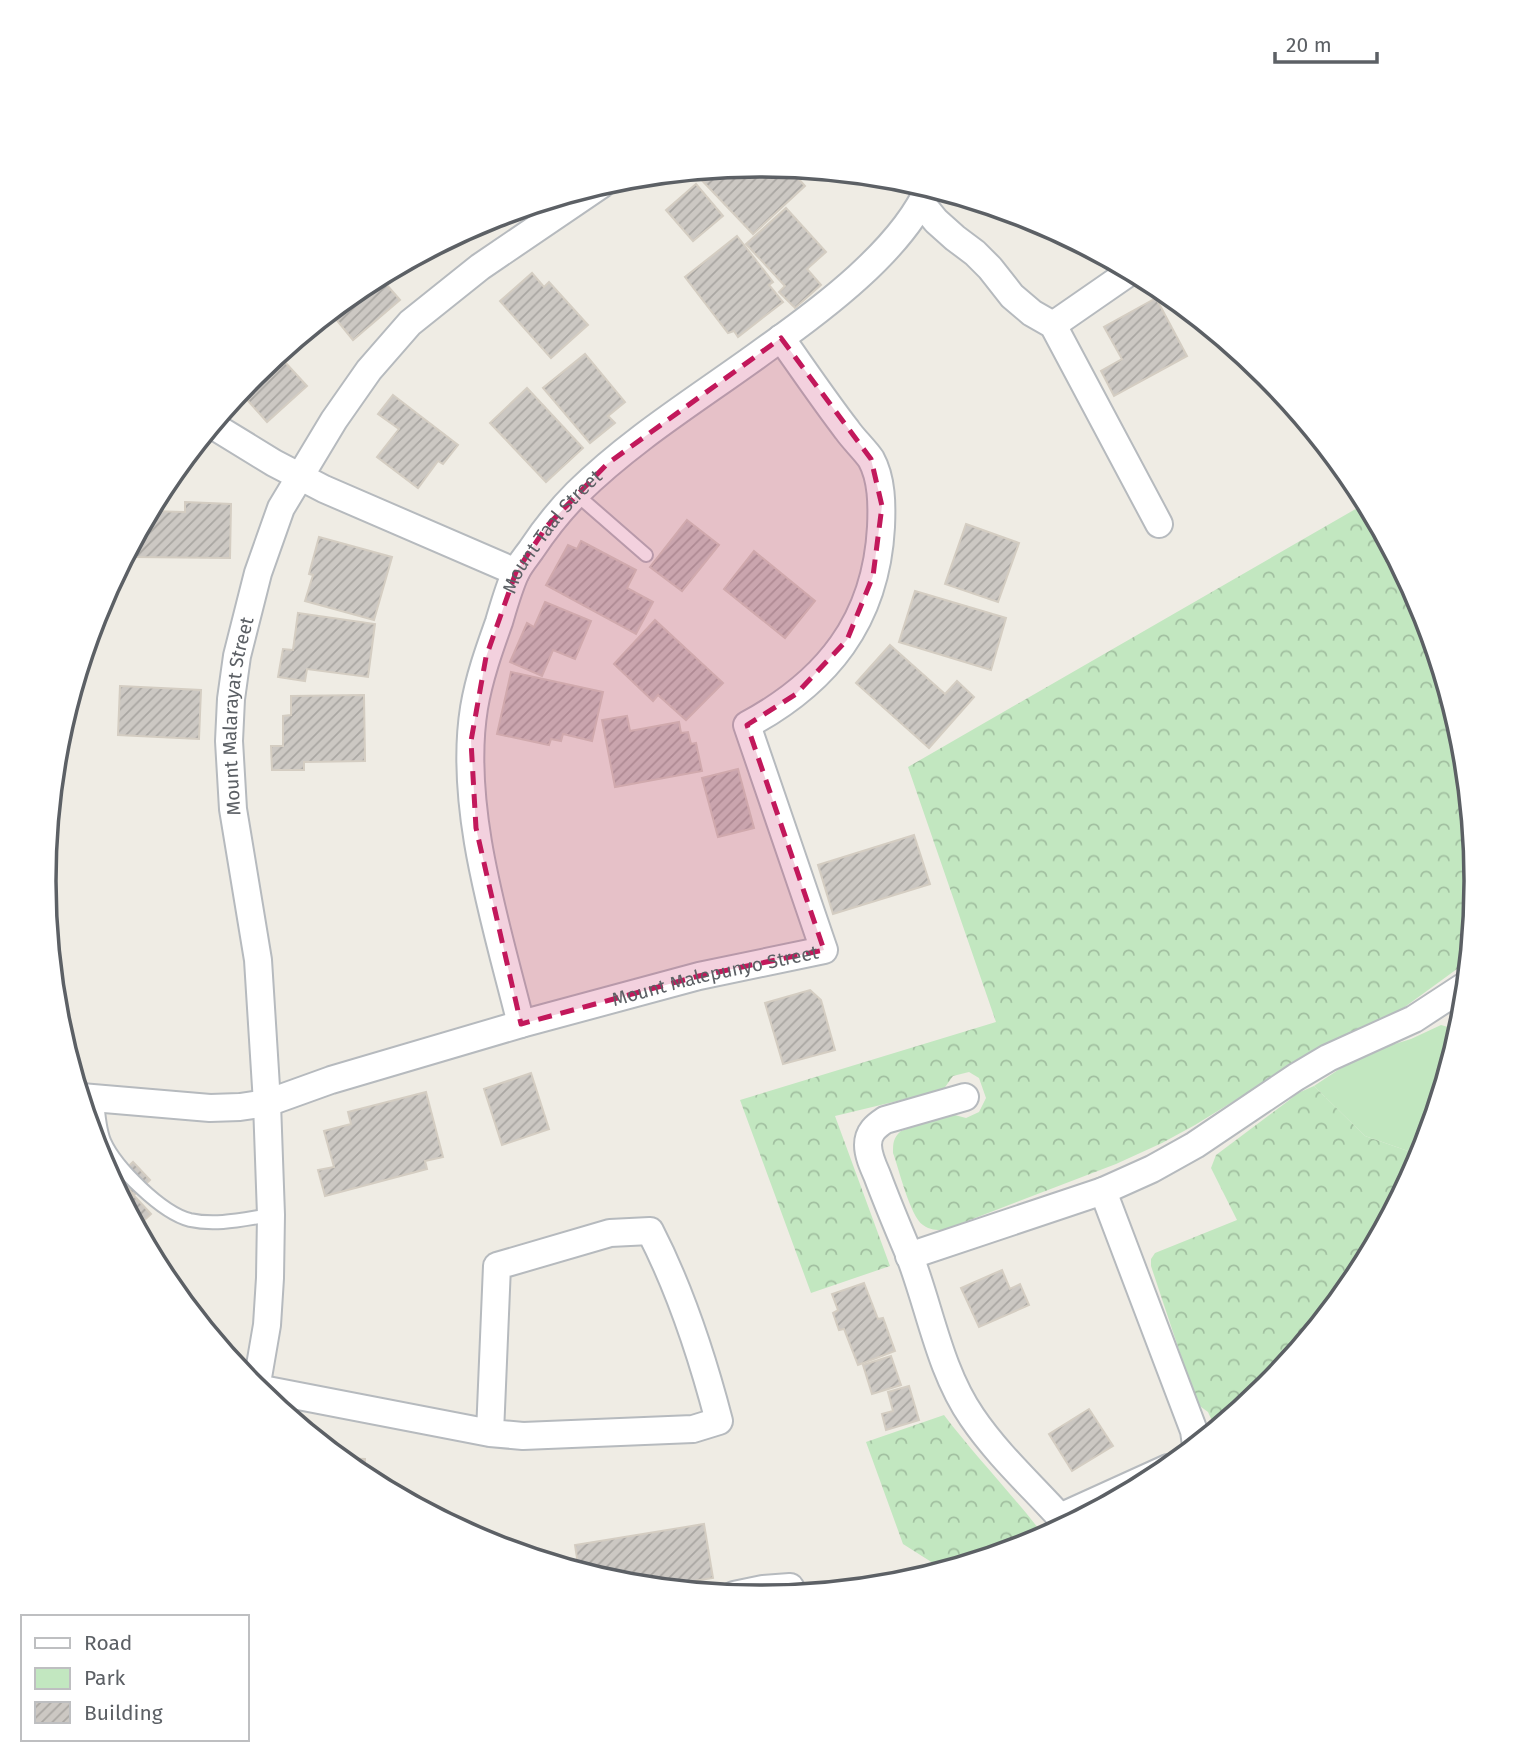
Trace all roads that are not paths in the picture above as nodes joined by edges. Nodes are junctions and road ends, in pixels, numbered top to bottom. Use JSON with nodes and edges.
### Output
{"nodes":[{"id":1,"x":925,"y":197,"type":"edge"},
{"id":2,"x":927,"y":198,"type":"edge"},
{"id":3,"x":576,"y":202,"type":"edge"},
{"id":4,"x":1122,"y":277,"type":"edge"},
{"id":5,"x":1053,"y":325,"type":"junction"},
{"id":6,"x":782,"y":338,"type":"junction"},
{"id":7,"x":220,"y":430,"type":"edge"},
{"id":8,"x":299,"y":476,"type":"junction"},
{"id":9,"x":576,"y":494,"type":"junction"},
{"id":10,"x":1159,"y":524,"type":"dead end"},
{"id":11,"x":646,"y":555,"type":"dead end"},
{"id":12,"x":516,"y":572,"type":"junction"},
{"id":13,"x":1453,"y":998,"type":"edge"},
{"id":14,"x":521,"y":1024,"type":"junction"},
{"id":15,"x":965,"y":1097,"type":"dead end"},
{"id":16,"x":90,"y":1098,"type":"edge"},
{"id":17,"x":267,"y":1103,"type":"junction"},
{"id":18,"x":112,"y":1154,"type":"edge"},
{"id":19,"x":1103,"y":1191,"type":"junction"},
{"id":20,"x":271,"y":1215,"type":"junction"},
{"id":21,"x":909,"y":1256,"type":"junction"},
{"id":22,"x":258,"y":1375,"type":"edge"},
{"id":23,"x":277,"y":1393,"type":"edge"},
{"id":24,"x":490,"y":1433,"type":"junction"},
{"id":25,"x":1195,"y":1435,"type":"edge"},
{"id":26,"x":1059,"y":1517,"type":"edge"}],
"edges":[{"from":1,"to":6,"type":"street","name":"Mount Taal Street"},
{"from":2,"to":5,"type":"street"},
{"from":3,"to":8,"type":"street","name":"Mount Malarayat Street"},
{"from":4,"to":5,"type":"street"},
{"from":5,"to":10,"type":"street"},
{"from":6,"to":9,"type":"street","name":"Mount Taal Street"},
{"from":6,"to":14,"type":"street","name":"Mount Malepunyo Street"},
{"from":7,"to":8,"type":"street"},
{"from":8,"to":12,"type":"street"},
{"from":8,"to":17,"type":"street","name":"Mount Malarayat Street"},
{"from":9,"to":11,"type":"lane"},
{"from":9,"to":12,"type":"street","name":"Mount Taal Street"},
{"from":12,"to":14,"type":"street","name":"Mount Taal Street"},
{"from":13,"to":19,"type":"street"},
{"from":14,"to":17,"type":"street","name":"Mount Malepunyo Street"},
{"from":15,"to":21,"type":"street"},
{"from":16,"to":17,"type":"street","name":"Mount Malepunyo Street"},
{"from":17,"to":20,"type":"street","name":"Mount Malarayat Street"},
{"from":18,"to":20,"type":"lane"},
{"from":19,"to":21,"type":"street"},
{"from":19,"to":25,"type":"street"},
{"from":20,"to":22,"type":"street","name":"Mount Malarayat Street"},
{"from":21,"to":26,"type":"street"},
{"from":23,"to":24,"type":"street"},
{"from":24,"to":24,"type":"street"}]}
